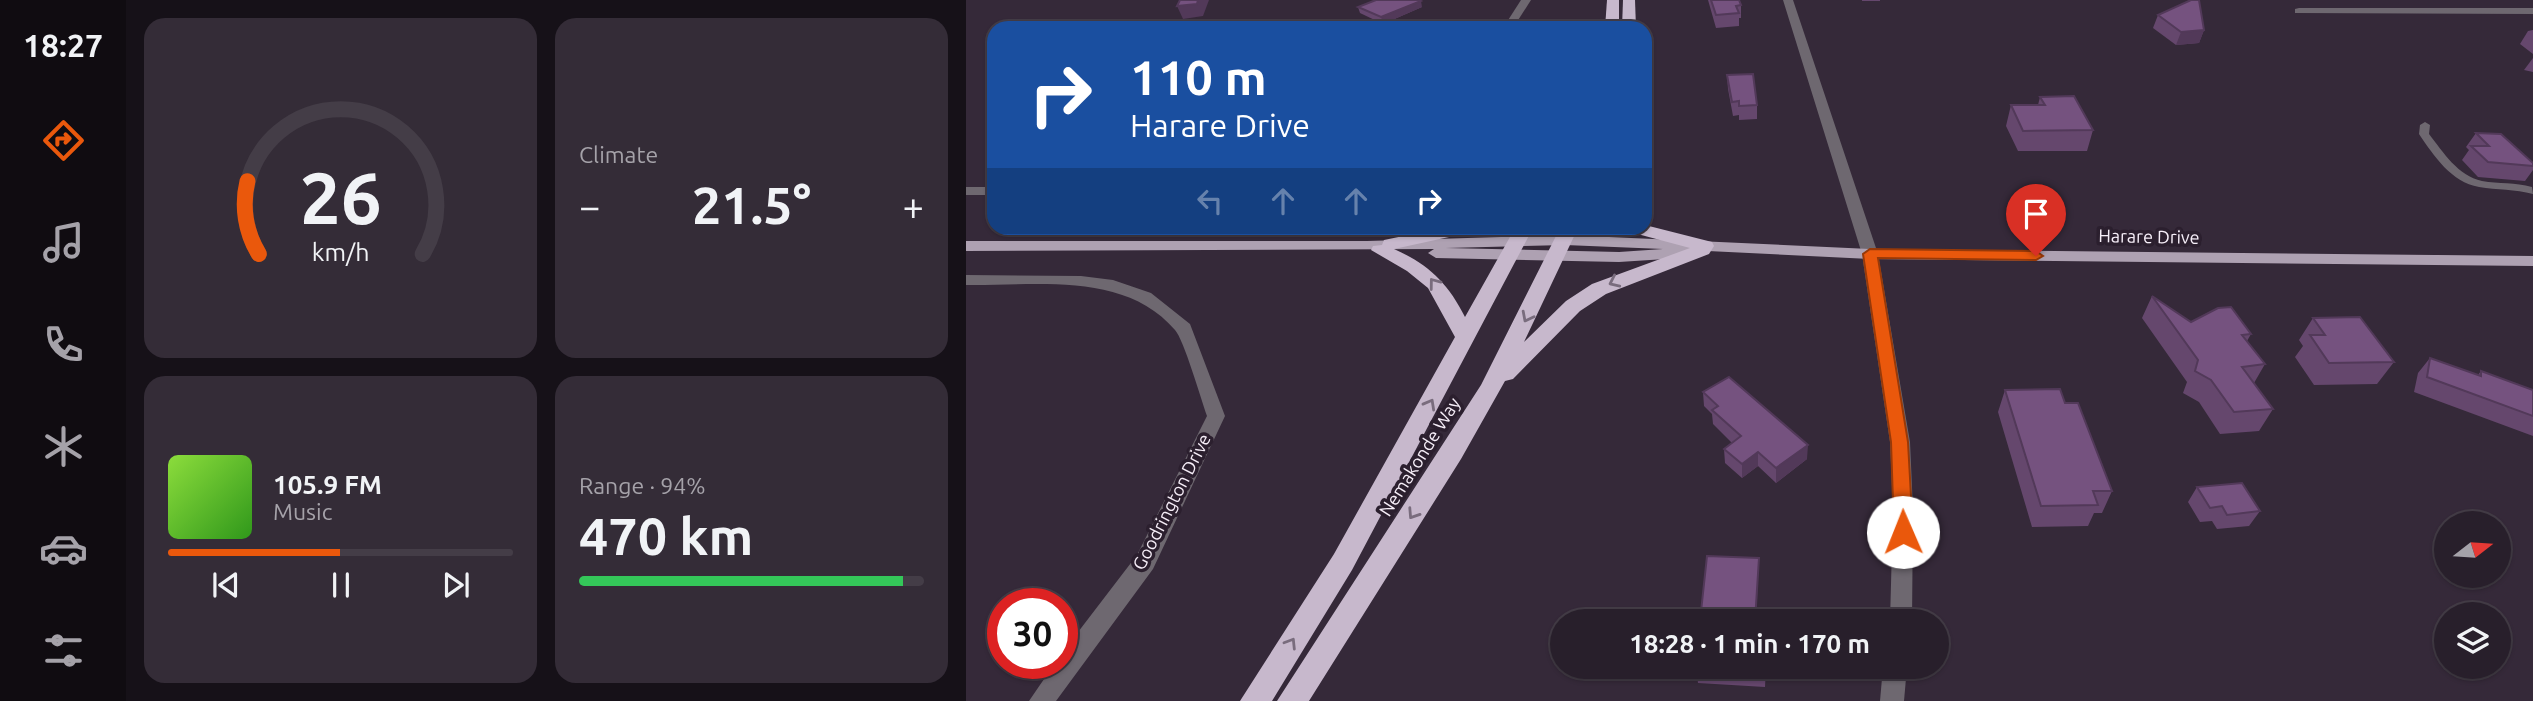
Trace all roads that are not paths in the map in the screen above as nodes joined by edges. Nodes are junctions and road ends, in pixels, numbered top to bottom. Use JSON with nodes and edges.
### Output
{"nodes":[{"id":1,"x":1526,"y":0,"type":"edge"},
{"id":2,"x":1613,"y":0,"type":"edge"},
{"id":3,"x":1629,"y":0,"type":"edge"},
{"id":4,"x":1788,"y":0,"type":"edge"},
{"id":5,"x":2299,"y":11,"type":"dead end"},
{"id":6,"x":2533,"y":11,"type":"edge"},
{"id":7,"x":1512,"y":21,"type":"edge"},
{"id":8,"x":1612,"y":21,"type":"edge"},
{"id":9,"x":1629,"y":21,"type":"edge"},
{"id":10,"x":2425,"y":125,"type":"dead end"},
{"id":11,"x":966,"y":191,"type":"edge"},
{"id":12,"x":987,"y":191,"type":"edge"},
{"id":13,"x":2533,"y":191,"type":"edge"},
{"id":14,"x":1652,"y":232,"type":"edge"},
{"id":15,"x":1434,"y":235,"type":"edge"},
{"id":16,"x":1517,"y":241,"type":"edge"},
{"id":17,"x":1564,"y":241,"type":"edge"},
{"id":18,"x":966,"y":246,"type":"edge"},
{"id":19,"x":1379,"y":247,"type":"junction"},
{"id":20,"x":1710,"y":248,"type":"junction"},
{"id":21,"x":1870,"y":254,"type":"junction"},
{"id":22,"x":2533,"y":261,"type":"edge"},
{"id":23,"x":966,"y":280,"type":"edge"},
{"id":24,"x":1466,"y":340,"type":"junction"},
{"id":25,"x":1491,"y":388,"type":"junction"},
{"id":26,"x":1901,"y":609,"type":"edge"},
{"id":27,"x":1894,"y":679,"type":"edge"},
{"id":28,"x":1041,"y":701,"type":"edge"},
{"id":29,"x":1255,"y":701,"type":"edge"},
{"id":30,"x":1292,"y":701,"type":"edge"},
{"id":31,"x":1892,"y":701,"type":"edge"}],
"edges":[{"from":1,"to":7,"type":"street"},
{"from":2,"to":8,"type":"highway"},
{"from":3,"to":9,"type":"highway"},
{"from":4,"to":21,"type":"street"},
{"from":5,"to":6,"type":"street"},
{"from":10,"to":13,"type":"lane"},
{"from":11,"to":12,"type":"street"},
{"from":14,"to":20,"type":"highway"},
{"from":15,"to":19,"type":"highway"},
{"from":16,"to":17,"type":"main road","name":"Harare Drive"},
{"from":16,"to":19,"type":"main road","name":"Harare Drive"},
{"from":16,"to":24,"type":"highway","name":"Nemakonde Way"},
{"from":17,"to":20,"type":"main road","name":"Harare Drive"},
{"from":17,"to":25,"type":"highway","name":"Nemakonde Way","one_way":true},
{"from":18,"to":19,"type":"main road","name":"Harare Drive"},
{"from":24,"to":19,"type":"highway","one_way":true},
{"from":20,"to":21,"type":"main road","name":"Harare Drive"},
{"from":20,"to":25,"type":"highway","one_way":true},
{"from":21,"to":22,"type":"main road","name":"Harare Drive"},
{"from":21,"to":26,"type":"street"},
{"from":23,"to":28,"type":"street","name":"Goodrington Drive"},
{"from":29,"to":24,"type":"highway","name":"Nemakonde Way","one_way":true},
{"from":25,"to":30,"type":"highway","name":"Nemakonde Way","one_way":true},
{"from":27,"to":31,"type":"street"}]}
